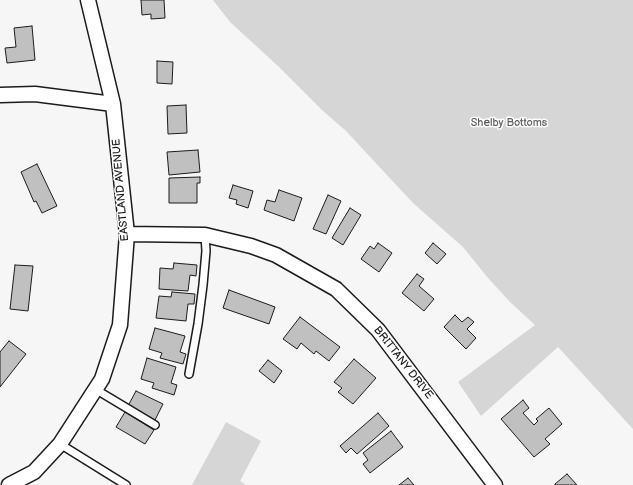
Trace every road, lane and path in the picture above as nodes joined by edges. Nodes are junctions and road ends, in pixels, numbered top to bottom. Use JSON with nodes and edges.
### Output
{"nodes":[{"id":1,"x":88,"y":0,"type":"edge"},
{"id":2,"x":0,"y":95,"type":"edge"},
{"id":3,"x":113,"y":104,"type":"junction"},
{"id":4,"x":127,"y":234,"type":"junction"},
{"id":5,"x":205,"y":235,"type":"junction"},
{"id":6,"x":189,"y":374,"type":"dead end"},
{"id":7,"x":95,"y":389,"type":"junction"},
{"id":8,"x":155,"y":425,"type":"dead end"},
{"id":9,"x":60,"y":444,"type":"junction"},
{"id":10,"x":8,"y":485,"type":"edge"},
{"id":11,"x":126,"y":485,"type":"edge"},
{"id":12,"x":495,"y":485,"type":"edge"}],
"edges":[{"from":1,"to":3,"type":"street","name":"EASTLAND AVENUE"},
{"from":2,"to":3,"type":"street"},
{"from":3,"to":4,"type":"street","name":"EASTLAND AVENUE"},
{"from":4,"to":5,"type":"street","name":"BRITTANY DRIVE"},
{"from":4,"to":7,"type":"street","name":"EASTLAND AVENUE"},
{"from":5,"to":6,"type":"lane"},
{"from":5,"to":12,"type":"street","name":"BRITTANY DRIVE"},
{"from":7,"to":8,"type":"lane"},
{"from":7,"to":9,"type":"street","name":"EASTLAND AVENUE"},
{"from":9,"to":10,"type":"street","name":"EASTLAND AVENUE"},
{"from":9,"to":11,"type":"lane"}]}
